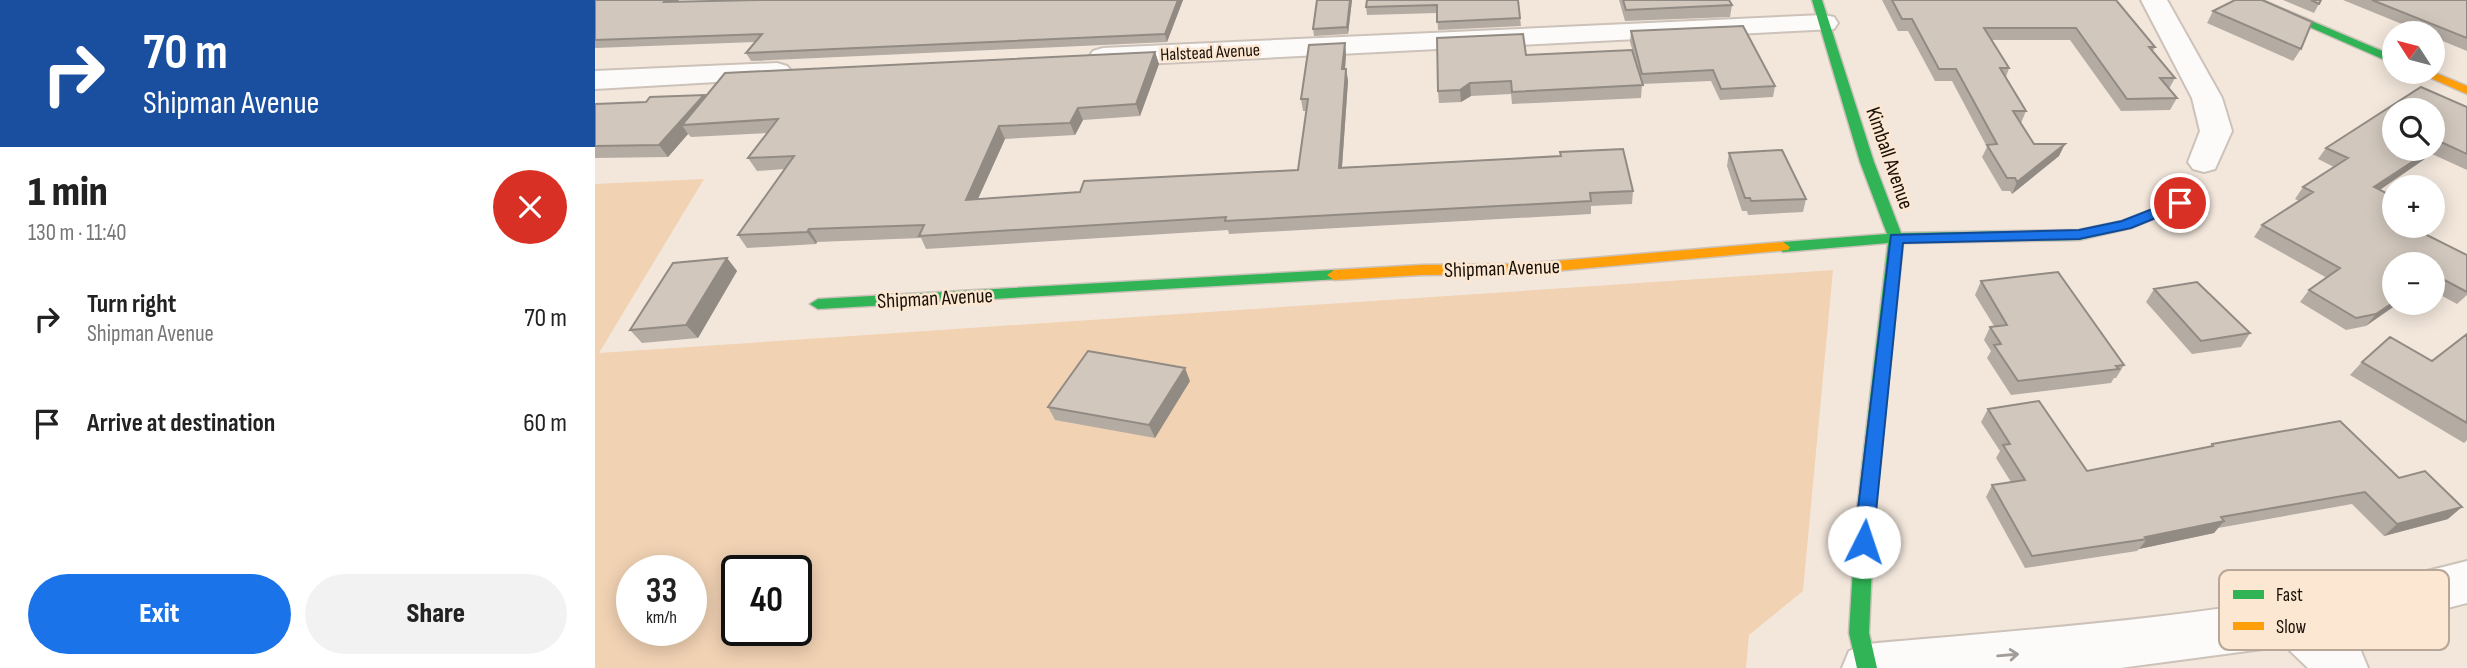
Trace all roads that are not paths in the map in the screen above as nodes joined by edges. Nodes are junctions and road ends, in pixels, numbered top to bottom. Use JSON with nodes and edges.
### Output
{"nodes":[{"id":1,"x":2154,"y":0,"type":"edge"},
{"id":2,"x":2253,"y":0,"type":"edge"},
{"id":3,"x":1821,"y":11,"type":"edge"},
{"id":4,"x":2382,"y":55,"type":"edge"},
{"id":5,"x":1083,"y":58,"type":"edge"},
{"id":6,"x":804,"y":71,"type":"edge"},
{"id":7,"x":595,"y":80,"type":"edge"},
{"id":8,"x":2445,"y":81,"type":"edge"},
{"id":9,"x":2467,"y":90,"type":"edge"},
{"id":10,"x":2204,"y":162,"type":"dead end"},
{"id":11,"x":2180,"y":203,"type":"dead end"},
{"id":12,"x":1896,"y":239,"type":"junction"},
{"id":13,"x":818,"y":304,"type":"dead end"},
{"id":14,"x":2467,"y":582,"type":"edge"},
{"id":15,"x":2449,"y":587,"type":"edge"},
{"id":16,"x":2219,"y":633,"type":"edge"},
{"id":17,"x":2324,"y":650,"type":"edge"},
{"id":18,"x":1867,"y":668,"type":"edge"},
{"id":19,"x":2343,"y":668,"type":"edge"}],
"edges":[{"from":1,"to":10,"type":"street"},
{"from":2,"to":4,"type":"street"},
{"from":3,"to":5,"type":"street","name":"Halstead Avenue"},
{"from":3,"to":12,"type":"street","name":"Kimball Avenue"},
{"from":6,"to":7,"type":"street"},
{"from":8,"to":9,"type":"street"},
{"from":11,"to":12,"type":"street","name":"Shipman Avenue"},
{"from":12,"to":13,"type":"street","name":"Shipman Avenue"},
{"from":12,"to":18,"type":"street","name":"Kimball Avenue"},
{"from":14,"to":15,"type":"street"},
{"from":18,"to":16,"type":"street","one_way":true},
{"from":17,"to":19,"type":"street"}]}
